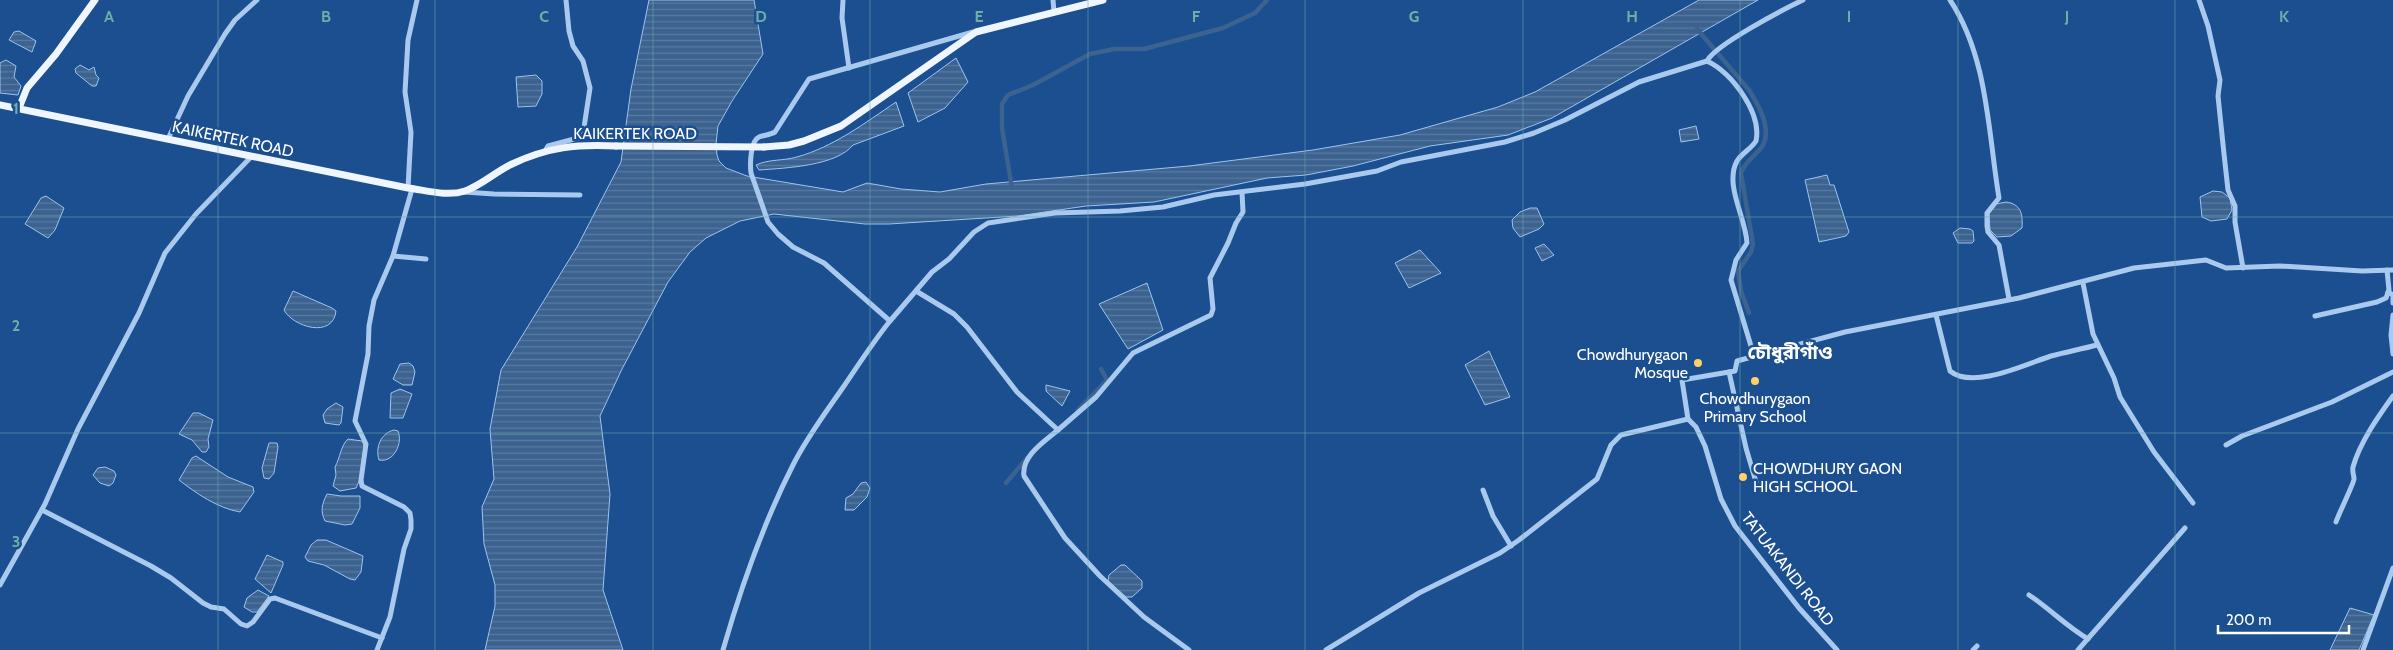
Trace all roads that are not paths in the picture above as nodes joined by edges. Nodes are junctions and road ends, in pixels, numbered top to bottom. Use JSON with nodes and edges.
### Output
{"nodes":[{"id":1,"x":95,"y":0,"type":"edge"},
{"id":2,"x":257,"y":0,"type":"edge"},
{"id":3,"x":417,"y":0,"type":"edge"},
{"id":4,"x":566,"y":0,"type":"edge"},
{"id":5,"x":843,"y":0,"type":"edge"},
{"id":6,"x":1053,"y":0,"type":"edge"},
{"id":7,"x":1103,"y":0,"type":"edge"},
{"id":8,"x":1803,"y":0,"type":"edge"},
{"id":9,"x":1950,"y":0,"type":"edge"},
{"id":10,"x":2199,"y":0,"type":"edge"},
{"id":11,"x":1054,"y":12,"type":"junction"},
{"id":12,"x":976,"y":32,"type":"junction"},
{"id":13,"x":1708,"y":59,"type":"junction"},
{"id":14,"x":849,"y":68,"type":"junction"},
{"id":15,"x":0,"y":105,"type":"edge"},
{"id":16,"x":19,"y":108,"type":"junction"},
{"id":17,"x":168,"y":139,"type":"junction"},
{"id":18,"x":545,"y":151,"type":"junction"},
{"id":19,"x":251,"y":157,"type":"junction"},
{"id":20,"x":410,"y":188,"type":"junction"},
{"id":21,"x":464,"y":192,"type":"junction"},
{"id":22,"x":1242,"y":192,"type":"junction"},
{"id":23,"x":580,"y":195,"type":"dead end"},
{"id":24,"x":393,"y":256,"type":"junction"},
{"id":25,"x":426,"y":259,"type":"dead end"},
{"id":26,"x":2243,"y":268,"type":"junction"},
{"id":27,"x":2390,"y":270,"type":"edge"},
{"id":28,"x":2083,"y":283,"type":"junction"},
{"id":29,"x":916,"y":291,"type":"junction"},
{"id":30,"x":2388,"y":292,"type":"junction"},
{"id":31,"x":2009,"y":299,"type":"junction"},
{"id":32,"x":2393,"y":304,"type":"edge"},
{"id":33,"x":1936,"y":315,"type":"junction"},
{"id":34,"x":2393,"y":315,"type":"edge"},
{"id":35,"x":2315,"y":316,"type":"dead end"},
{"id":36,"x":890,"y":321,"type":"junction"},
{"id":37,"x":2097,"y":345,"type":"junction"},
{"id":38,"x":2393,"y":354,"type":"edge"},
{"id":39,"x":1754,"y":356,"type":"junction"},
{"id":40,"x":1729,"y":372,"type":"junction"},
{"id":41,"x":2393,"y":372,"type":"edge"},
{"id":42,"x":2393,"y":396,"type":"edge"},
{"id":43,"x":1688,"y":419,"type":"junction"},
{"id":44,"x":1056,"y":427,"type":"junction"},
{"id":45,"x":2226,"y":445,"type":"dead end"},
{"id":46,"x":1756,"y":482,"type":"dead end"},
{"id":47,"x":1482,"y":490,"type":"dead end"},
{"id":48,"x":2193,"y":502,"type":"dead end"},
{"id":49,"x":42,"y":510,"type":"junction"},
{"id":50,"x":2336,"y":522,"type":"dead end"},
{"id":51,"x":2184,"y":528,"type":"dead end"},
{"id":52,"x":1511,"y":546,"type":"junction"},
{"id":53,"x":2393,"y":568,"type":"edge"},
{"id":54,"x":0,"y":585,"type":"edge"},
{"id":55,"x":2028,"y":595,"type":"dead end"},
{"id":56,"x":382,"y":638,"type":"junction"},
{"id":57,"x":2088,"y":639,"type":"junction"},
{"id":58,"x":377,"y":650,"type":"edge"},
{"id":59,"x":723,"y":650,"type":"edge"},
{"id":60,"x":1189,"y":650,"type":"edge"},
{"id":61,"x":1326,"y":650,"type":"edge"},
{"id":62,"x":1837,"y":650,"type":"edge"},
{"id":63,"x":2078,"y":650,"type":"edge"},
{"id":64,"x":2363,"y":650,"type":"edge"}],
"edges":[{"from":1,"to":16,"type":"main road"},
{"from":2,"to":17,"type":"street"},
{"from":3,"to":20,"type":"street"},
{"from":4,"to":18,"type":"street"},
{"from":5,"to":14,"type":"street"},
{"from":6,"to":11,"type":"street"},
{"from":7,"to":11,"type":"main road","name":"KAIKERTEK ROAD"},
{"from":8,"to":13,"type":"street"},
{"from":9,"to":31,"type":"street"},
{"from":10,"to":26,"type":"street"},
{"from":11,"to":12,"type":"main road","name":"KAIKERTEK ROAD"},
{"from":12,"to":14,"type":"street"},
{"from":12,"to":18,"type":"main road","name":"KAIKERTEK ROAD","bridge":true},
{"from":13,"to":22,"type":"street"},
{"from":13,"to":39,"type":"street"},
{"from":14,"to":36,"type":"street"},
{"from":15,"to":16,"type":"main road","name":"KAIKERTEK ROAD"},
{"from":16,"to":17,"type":"main road","name":"KAIKERTEK ROAD"},
{"from":17,"to":19,"type":"main road","name":"KAIKERTEK ROAD"},
{"from":18,"to":21,"type":"main road","name":"KAIKERTEK ROAD"},
{"from":19,"to":20,"type":"main road","name":"KAIKERTEK ROAD"},
{"from":19,"to":49,"type":"street"},
{"from":20,"to":21,"type":"main road","name":"KAIKERTEK ROAD"},
{"from":20,"to":24,"type":"street"},
{"from":21,"to":23,"type":"street"},
{"from":22,"to":29,"type":"street"},
{"from":22,"to":44,"type":"street"},
{"from":24,"to":25,"type":"street"},
{"from":24,"to":56,"type":"street"},
{"from":26,"to":27,"type":"street"},
{"from":26,"to":28,"type":"street"},
{"from":27,"to":30,"type":"street"},
{"from":28,"to":31,"type":"street"},
{"from":28,"to":37,"type":"street"},
{"from":29,"to":36,"type":"street"},
{"from":29,"to":44,"type":"street"},
{"from":30,"to":32,"type":"street"},
{"from":30,"to":35,"type":"street"},
{"from":31,"to":33,"type":"street"},
{"from":32,"to":34,"type":"street"},
{"from":33,"to":37,"type":"street"},
{"from":33,"to":39,"type":"street"},
{"from":34,"to":38,"type":"street"},
{"from":36,"to":59,"type":"street"},
{"from":37,"to":48,"type":"street"},
{"from":39,"to":40,"type":"street"},
{"from":40,"to":43,"type":"street"},
{"from":40,"to":46,"type":"street"},
{"from":41,"to":45,"type":"street"},
{"from":42,"to":50,"type":"street"},
{"from":43,"to":52,"type":"street"},
{"from":43,"to":62,"type":"street","name":"TATUAKANDI ROAD"},
{"from":44,"to":60,"type":"street"},
{"from":47,"to":52,"type":"street"},
{"from":49,"to":54,"type":"street"},
{"from":49,"to":56,"type":"street"},
{"from":51,"to":57,"type":"street"},
{"from":52,"to":61,"type":"street"},
{"from":53,"to":64,"type":"street"},
{"from":55,"to":57,"type":"street"},
{"from":56,"to":58,"type":"street"},
{"from":57,"to":63,"type":"street"}]}
